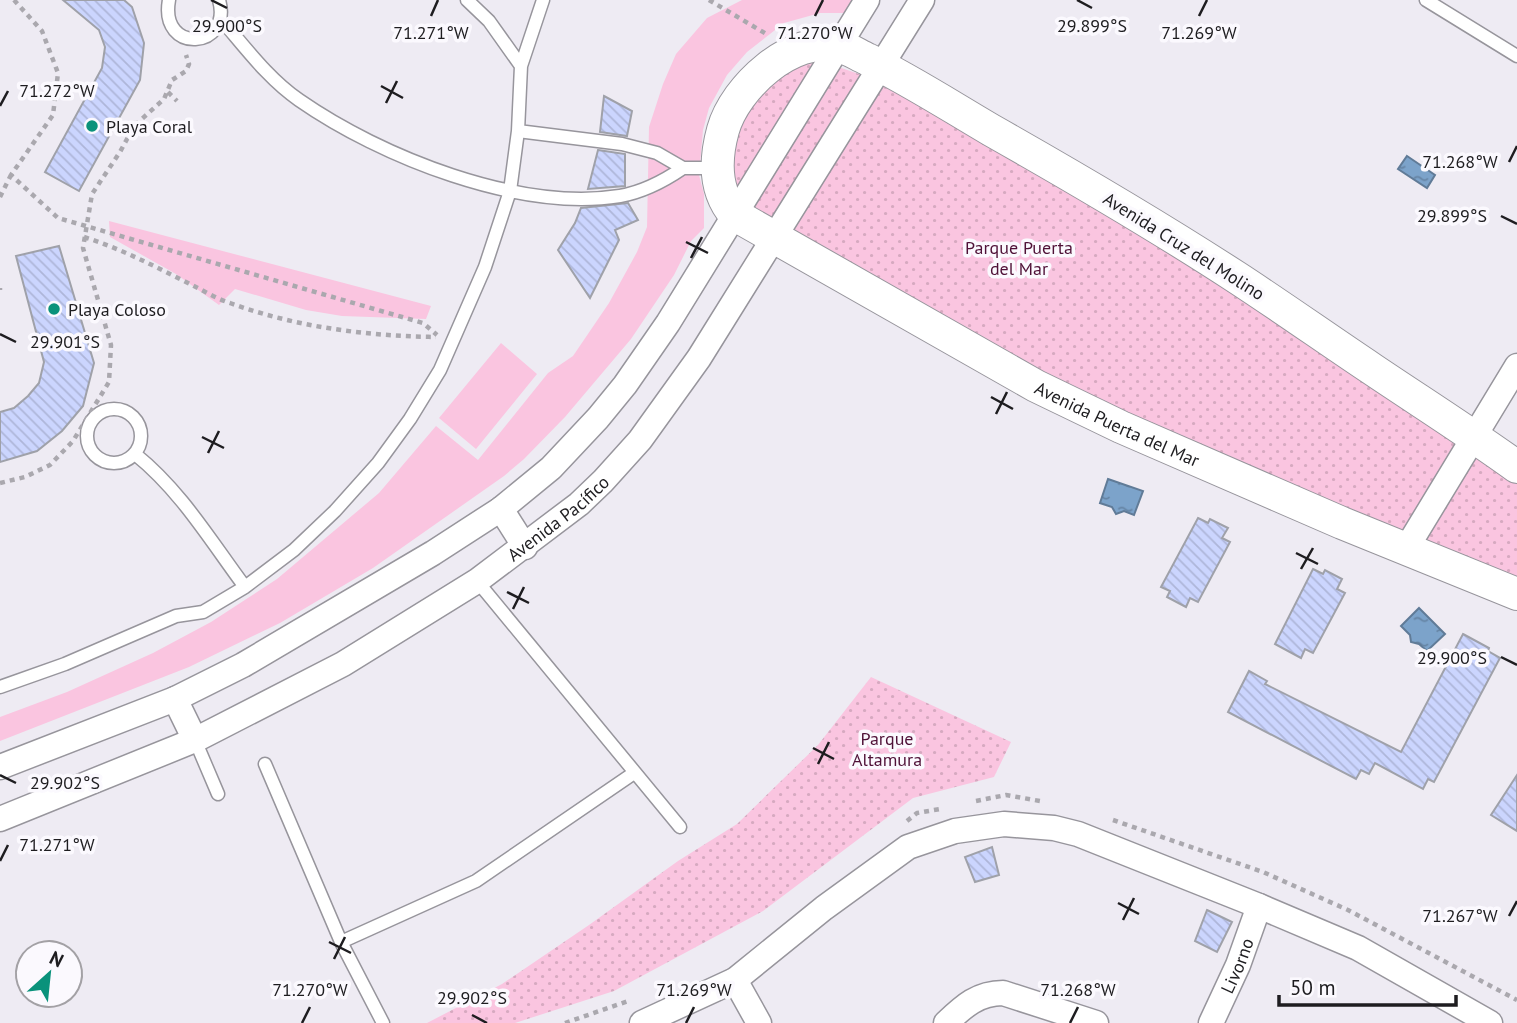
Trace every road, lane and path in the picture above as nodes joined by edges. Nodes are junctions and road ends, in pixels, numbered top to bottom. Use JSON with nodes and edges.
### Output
{"nodes":[{"id":1,"x":13,"y":0,"type":"edge"},
{"id":2,"x":169,"y":0,"type":"edge"},
{"id":3,"x":219,"y":0,"type":"edge"},
{"id":4,"x":467,"y":0,"type":"edge"},
{"id":5,"x":543,"y":0,"type":"edge"},
{"id":6,"x":709,"y":0,"type":"edge"},
{"id":7,"x":867,"y":0,"type":"edge"},
{"id":8,"x":922,"y":0,"type":"edge"},
{"id":9,"x":1426,"y":0,"type":"edge"},
{"id":10,"x":220,"y":23,"type":"junction"},
{"id":11,"x":839,"y":46,"type":"junction"},
{"id":12,"x":181,"y":50,"type":"dead end"},
{"id":13,"x":797,"y":51,"type":"junction"},
{"id":14,"x":1517,"y":56,"type":"edge"},
{"id":15,"x":521,"y":66,"type":"junction"},
{"id":16,"x":882,"y":66,"type":"junction"},
{"id":17,"x":168,"y":92,"type":"junction"},
{"id":18,"x":177,"y":101,"type":"dead end"},
{"id":19,"x":518,"y":131,"type":"junction"},
{"id":20,"x":683,"y":168,"type":"junction"},
{"id":21,"x":717,"y":169,"type":"junction"},
{"id":22,"x":11,"y":175,"type":"junction"},
{"id":23,"x":510,"y":191,"type":"junction"},
{"id":24,"x":0,"y":197,"type":"edge"},
{"id":25,"x":735,"y":215,"type":"junction"},
{"id":26,"x":85,"y":227,"type":"junction"},
{"id":27,"x":84,"y":237,"type":"junction"},
{"id":28,"x":774,"y":237,"type":"junction"},
{"id":29,"x":438,"y":337,"type":"junction"},
{"id":30,"x":454,"y":342,"type":"junction"},
{"id":31,"x":1517,"y":366,"type":"edge"},
{"id":32,"x":90,"y":417,"type":"junction"},
{"id":33,"x":1473,"y":436,"type":"junction"},
{"id":34,"x":135,"y":454,"type":"junction"},
{"id":35,"x":1517,"y":467,"type":"edge"},
{"id":36,"x":0,"y":483,"type":"edge"},
{"id":37,"x":501,"y":509,"type":"junction"},
{"id":38,"x":525,"y":547,"type":"junction"},
{"id":39,"x":1406,"y":549,"type":"junction"},
{"id":40,"x":477,"y":581,"type":"junction"},
{"id":41,"x":244,"y":587,"type":"junction"},
{"id":42,"x":1517,"y":594,"type":"edge"},
{"id":43,"x":0,"y":688,"type":"edge"},
{"id":44,"x":175,"y":699,"type":"junction"},
{"id":45,"x":195,"y":740,"type":"junction"},
{"id":46,"x":265,"y":764,"type":"dead end"},
{"id":47,"x":0,"y":767,"type":"edge"},
{"id":48,"x":634,"y":773,"type":"junction"},
{"id":49,"x":218,"y":794,"type":"dead end"},
{"id":50,"x":972,"y":802,"type":"dead end"},
{"id":51,"x":1045,"y":802,"type":"dead end"},
{"id":52,"x":945,"y":808,"type":"dead end"},
{"id":53,"x":1104,"y":817,"type":"dead end"},
{"id":54,"x":0,"y":819,"type":"edge"},
{"id":55,"x":906,"y":821,"type":"dead end"},
{"id":56,"x":680,"y":827,"type":"dead end"},
{"id":57,"x":1259,"y":906,"type":"junction"},
{"id":58,"x":341,"y":942,"type":"junction"},
{"id":59,"x":735,"y":980,"type":"junction"},
{"id":60,"x":632,"y":1000,"type":"dead end"},
{"id":61,"x":1517,"y":1000,"type":"edge"},
{"id":62,"x":962,"y":1019,"type":"edge"},
{"id":63,"x":383,"y":1023,"type":"edge"},
{"id":64,"x":565,"y":1023,"type":"edge"},
{"id":65,"x":642,"y":1023,"type":"edge"},
{"id":66,"x":760,"y":1023,"type":"edge"},
{"id":67,"x":1096,"y":1023,"type":"edge"},
{"id":68,"x":1211,"y":1023,"type":"edge"},
{"id":69,"x":1488,"y":1023,"type":"edge"}],
"edges":[{"from":1,"to":22,"type":"path"},
{"from":2,"to":10,"type":"lane"},
{"from":3,"to":10,"type":"lane"},
{"from":4,"to":15,"type":"lane"},
{"from":5,"to":15,"type":"lane"},
{"from":6,"to":13,"type":"path"},
{"from":7,"to":11,"type":"street"},
{"from":8,"to":16,"type":"street","name":"Avenida Pacífico"},
{"from":9,"to":14,"type":"lane"},
{"from":10,"to":23,"type":"lane"},
{"from":11,"to":13,"type":"street"},
{"from":11,"to":16,"type":"street","name":"Avenida Cruz del Molino"},
{"from":11,"to":25,"type":"street"},
{"from":12,"to":17,"type":"path"},
{"from":13,"to":21,"type":"street"},
{"from":15,"to":19,"type":"lane"},
{"from":16,"to":28,"type":"street","name":"Avenida Pacífico"},
{"from":16,"to":33,"type":"street","name":"Avenida Cruz del Molino"},
{"from":17,"to":18,"type":"path"},
{"from":17,"to":26,"type":"path"},
{"from":19,"to":20,"type":"lane"},
{"from":19,"to":23,"type":"lane"},
{"from":20,"to":21,"type":"lane"},
{"from":20,"to":23,"type":"lane"},
{"from":21,"to":25,"type":"street"},
{"from":22,"to":24,"type":"path"},
{"from":22,"to":26,"type":"path"},
{"from":23,"to":30,"type":"lane"},
{"from":25,"to":28,"type":"street","name":"Avenida Puerta del Mar"},
{"from":25,"to":37,"type":"street"},
{"from":26,"to":27,"type":"path"},
{"from":26,"to":29,"type":"path"},
{"from":27,"to":29,"type":"path"},
{"from":27,"to":32,"type":"path"},
{"from":28,"to":38,"type":"street","name":"Avenida Pacífico"},
{"from":28,"to":39,"type":"street","name":"Avenida Puerta del Mar"},
{"from":29,"to":30,"type":"path"},
{"from":30,"to":41,"type":"lane"},
{"from":31,"to":33,"type":"street"},
{"from":32,"to":34,"type":"lane"},
{"from":32,"to":34,"type":"lane"},
{"from":32,"to":36,"type":"path"},
{"from":33,"to":35,"type":"street","name":"Avenida Cruz del Molino"},
{"from":33,"to":39,"type":"street"},
{"from":34,"to":41,"type":"lane"},
{"from":37,"to":38,"type":"street"},
{"from":37,"to":44,"type":"street"},
{"from":38,"to":40,"type":"street","name":"Avenida Pacífico"},
{"from":39,"to":42,"type":"street","name":"Avenida Puerta del Mar"},
{"from":40,"to":45,"type":"street","name":"Avenida Pacífico"},
{"from":40,"to":48,"type":"lane"},
{"from":41,"to":43,"type":"lane"},
{"from":44,"to":45,"type":"street"},
{"from":44,"to":47,"type":"street"},
{"from":45,"to":49,"type":"lane"},
{"from":45,"to":54,"type":"street","name":"Avenida Pacífico"},
{"from":46,"to":58,"type":"lane"},
{"from":48,"to":56,"type":"lane"},
{"from":48,"to":58,"type":"lane"},
{"from":50,"to":51,"type":"path"},
{"from":52,"to":55,"type":"path"},
{"from":53,"to":61,"type":"path"},
{"from":57,"to":59,"type":"street"},
{"from":57,"to":68,"type":"street","name":"Livorno"},
{"from":57,"to":69,"type":"street"},
{"from":58,"to":63,"type":"lane"},
{"from":59,"to":65,"type":"street"},
{"from":59,"to":66,"type":"street"},
{"from":60,"to":64,"type":"path"},
{"from":62,"to":67,"type":"street"}]}
